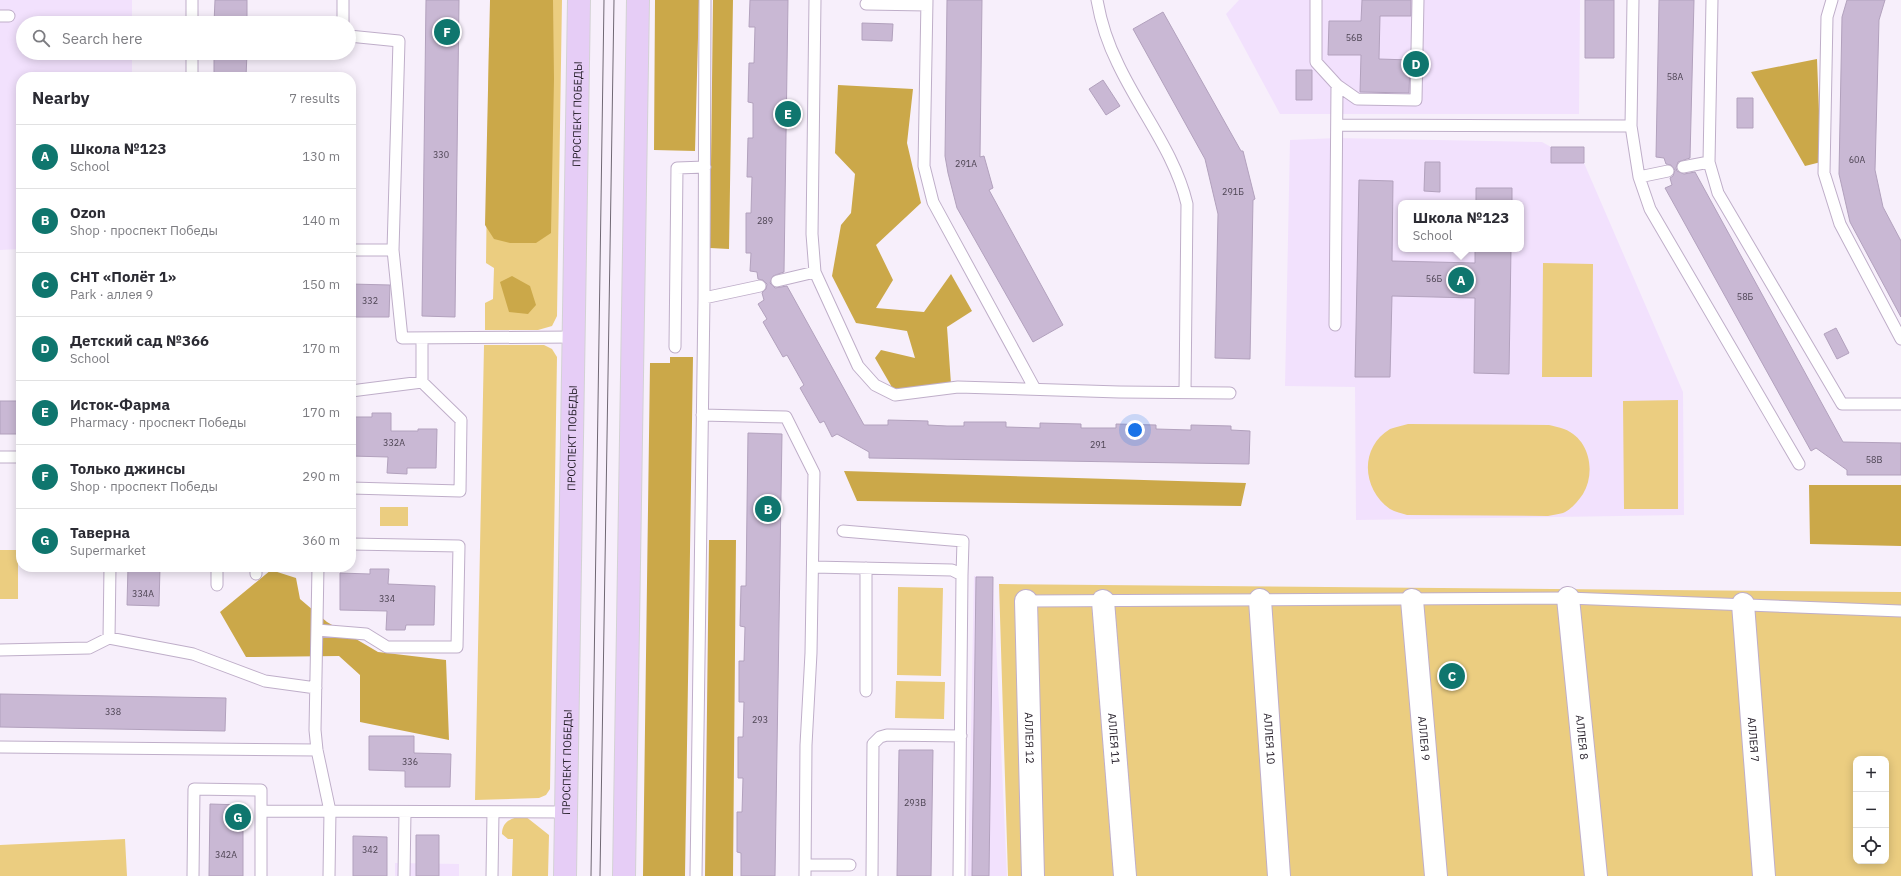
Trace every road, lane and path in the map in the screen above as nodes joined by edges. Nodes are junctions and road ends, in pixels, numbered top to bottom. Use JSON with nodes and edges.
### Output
{"nodes":[{"id":1,"x":192,"y":0,"type":"edge"},
{"id":2,"x":343,"y":0,"type":"edge"},
{"id":3,"x":579,"y":0,"type":"edge"},
{"id":4,"x":638,"y":0,"type":"edge"},
{"id":5,"x":705,"y":0,"type":"edge"},
{"id":6,"x":815,"y":0,"type":"edge"},
{"id":7,"x":1097,"y":0,"type":"edge"},
{"id":8,"x":1316,"y":0,"type":"edge"},
{"id":9,"x":1418,"y":0,"type":"edge"},
{"id":10,"x":1633,"y":0,"type":"edge"},
{"id":11,"x":1712,"y":0,"type":"edge"},
{"id":12,"x":1832,"y":0,"type":"edge"},
{"id":13,"x":927,"y":2,"type":"edge"},
{"id":14,"x":866,"y":4,"type":"dead end"},
{"id":15,"x":192,"y":16,"type":"edge"},
{"id":16,"x":342,"y":16,"type":"edge"},
{"id":17,"x":356,"y":37,"type":"edge"},
{"id":18,"x":192,"y":60,"type":"edge"},
{"id":19,"x":192,"y":72,"type":"edge"},
{"id":20,"x":1337,"y":85,"type":"junction"},
{"id":21,"x":1338,"y":125,"type":"junction"},
{"id":22,"x":1631,"y":126,"type":"junction"},
{"id":23,"x":1708,"y":162,"type":"junction"},
{"id":24,"x":705,"y":167,"type":"junction"},
{"id":25,"x":1683,"y":168,"type":"dead end"},
{"id":26,"x":1668,"y":171,"type":"dead end"},
{"id":27,"x":1639,"y":177,"type":"junction"},
{"id":28,"x":356,"y":250,"type":"edge"},
{"id":29,"x":393,"y":250,"type":"junction"},
{"id":30,"x":815,"y":272,"type":"junction"},
{"id":31,"x":777,"y":281,"type":"dead end"},
{"id":32,"x":760,"y":286,"type":"dead end"},
{"id":33,"x":704,"y":298,"type":"junction"},
{"id":34,"x":1335,"y":325,"type":"dead end"},
{"id":35,"x":574,"y":337,"type":"junction"},
{"id":36,"x":422,"y":338,"type":"junction"},
{"id":37,"x":1901,"y":339,"type":"edge"},
{"id":38,"x":675,"y":347,"type":"dead end"},
{"id":39,"x":422,"y":382,"type":"junction"},
{"id":40,"x":1035,"y":389,"type":"junction"},
{"id":41,"x":356,"y":390,"type":"edge"},
{"id":42,"x":1185,"y":392,"type":"junction"},
{"id":43,"x":1230,"y":393,"type":"dead end"},
{"id":44,"x":1901,"y":404,"type":"edge"},
{"id":45,"x":702,"y":415,"type":"junction"},
{"id":46,"x":0,"y":457,"type":"edge"},
{"id":47,"x":16,"y":457,"type":"edge"},
{"id":48,"x":1799,"y":464,"type":"dead end"},
{"id":49,"x":356,"y":488,"type":"edge"},
{"id":50,"x":843,"y":531,"type":"dead end"},
{"id":51,"x":356,"y":544,"type":"edge"},
{"id":52,"x":813,"y":567,"type":"junction"},
{"id":53,"x":866,"y":568,"type":"junction"},
{"id":54,"x":110,"y":572,"type":"edge"},
{"id":55,"x":217,"y":572,"type":"edge"},
{"id":56,"x":318,"y":572,"type":"edge"},
{"id":57,"x":962,"y":575,"type":"junction"},
{"id":58,"x":217,"y":585,"type":"dead end"},
{"id":59,"x":1568,"y":598,"type":"junction"},
{"id":60,"x":1260,"y":600,"type":"junction"},
{"id":61,"x":1412,"y":600,"type":"junction"},
{"id":62,"x":1026,"y":601,"type":"joint"},
{"id":63,"x":1103,"y":601,"type":"junction"},
{"id":64,"x":1744,"y":604,"type":"junction"},
{"id":65,"x":1901,"y":611,"type":"edge"},
{"id":66,"x":317,"y":630,"type":"junction"},
{"id":67,"x":109,"y":638,"type":"junction"},
{"id":68,"x":0,"y":650,"type":"edge"},
{"id":69,"x":316,"y":688,"type":"junction"},
{"id":70,"x":866,"y":691,"type":"dead end"},
{"id":71,"x":961,"y":736,"type":"junction"},
{"id":72,"x":0,"y":746,"type":"edge"},
{"id":73,"x":317,"y":750,"type":"junction"},
{"id":74,"x":261,"y":811,"type":"junction"},
{"id":75,"x":330,"y":811,"type":"junction"},
{"id":76,"x":405,"y":812,"type":"junction"},
{"id":77,"x":493,"y":812,"type":"junction"},
{"id":78,"x":566,"y":812,"type":"junction"},
{"id":79,"x":805,"y":864,"type":"junction"},
{"id":80,"x":850,"y":865,"type":"dead end"},
{"id":81,"x":193,"y":876,"type":"edge"},
{"id":82,"x":261,"y":876,"type":"edge"},
{"id":83,"x":329,"y":876,"type":"edge"},
{"id":84,"x":404,"y":876,"type":"edge"},
{"id":85,"x":492,"y":876,"type":"edge"},
{"id":86,"x":565,"y":876,"type":"edge"},
{"id":87,"x":624,"y":876,"type":"edge"},
{"id":88,"x":696,"y":876,"type":"edge"},
{"id":89,"x":805,"y":876,"type":"edge"},
{"id":90,"x":872,"y":876,"type":"edge"},
{"id":91,"x":959,"y":876,"type":"edge"},
{"id":92,"x":1033,"y":876,"type":"edge"},
{"id":93,"x":1125,"y":876,"type":"edge"},
{"id":94,"x":1279,"y":876,"type":"edge"},
{"id":95,"x":1436,"y":876,"type":"edge"},
{"id":96,"x":1596,"y":876,"type":"edge"},
{"id":97,"x":1764,"y":876,"type":"edge"}],
"edges":[{"from":1,"to":15,"type":"lane"},
{"from":2,"to":16,"type":"lane"},
{"from":3,"to":35,"type":"main road","name":"ПРОСПЕКТ ПОБЕДЫ"},
{"from":4,"to":87,"type":"main road"},
{"from":5,"to":24,"type":"lane"},
{"from":6,"to":30,"type":"lane"},
{"from":7,"to":42,"type":"lane"},
{"from":8,"to":20,"type":"lane"},
{"from":9,"to":20,"type":"lane"},
{"from":10,"to":22,"type":"lane"},
{"from":11,"to":23,"type":"lane"},
{"from":12,"to":37,"type":"lane"},
{"from":13,"to":14,"type":"lane"},
{"from":13,"to":40,"type":"lane"},
{"from":17,"to":29,"type":"lane"},
{"from":18,"to":19,"type":"lane"},
{"from":20,"to":21,"type":"lane"},
{"from":21,"to":22,"type":"lane"},
{"from":21,"to":34,"type":"lane"},
{"from":22,"to":27,"type":"lane"},
{"from":23,"to":25,"type":"lane"},
{"from":23,"to":44,"type":"lane"},
{"from":24,"to":33,"type":"lane"},
{"from":24,"to":38,"type":"lane"},
{"from":26,"to":27,"type":"lane"},
{"from":27,"to":48,"type":"lane"},
{"from":28,"to":29,"type":"lane"},
{"from":29,"to":36,"type":"lane"},
{"from":30,"to":31,"type":"lane"},
{"from":30,"to":40,"type":"lane"},
{"from":32,"to":33,"type":"lane"},
{"from":33,"to":45,"type":"lane"},
{"from":35,"to":36,"type":"lane"},
{"from":35,"to":78,"type":"main road","name":"ПРОСПЕКТ ПОБЕДЫ"},
{"from":36,"to":39,"type":"lane"},
{"from":39,"to":41,"type":"lane"},
{"from":39,"to":49,"type":"lane"},
{"from":40,"to":42,"type":"lane"},
{"from":42,"to":43,"type":"lane"},
{"from":45,"to":52,"type":"lane"},
{"from":45,"to":88,"type":"lane"},
{"from":46,"to":47,"type":"lane"},
{"from":50,"to":57,"type":"lane"},
{"from":51,"to":66,"type":"lane"},
{"from":52,"to":53,"type":"lane"},
{"from":52,"to":79,"type":"lane"},
{"from":53,"to":57,"type":"lane"},
{"from":53,"to":70,"type":"lane"},
{"from":54,"to":67,"type":"lane"},
{"from":55,"to":58,"type":"lane"},
{"from":56,"to":66,"type":"lane"},
{"from":57,"to":71,"type":"lane"},
{"from":59,"to":61,"type":"lane"},
{"from":59,"to":64,"type":"lane"},
{"from":59,"to":96,"type":"street","name":"АЛЛЕЯ 8"},
{"from":60,"to":61,"type":"lane"},
{"from":60,"to":63,"type":"lane"},
{"from":60,"to":94,"type":"street","name":"АЛЛЕЯ 10"},
{"from":61,"to":95,"type":"street","name":"АЛЛЕЯ 9"},
{"from":62,"to":63,"type":"lane"},
{"from":62,"to":92,"type":"street","name":"АЛЛЕЯ 12"},
{"from":63,"to":93,"type":"street","name":"АЛЛЕЯ 11"},
{"from":64,"to":65,"type":"lane"},
{"from":64,"to":97,"type":"street","name":"АЛЛЕЯ 7"},
{"from":66,"to":69,"type":"lane"},
{"from":67,"to":68,"type":"lane"},
{"from":67,"to":69,"type":"lane"},
{"from":69,"to":73,"type":"lane"},
{"from":71,"to":90,"type":"lane"},
{"from":71,"to":91,"type":"lane"},
{"from":72,"to":73,"type":"lane"},
{"from":73,"to":75,"type":"lane"},
{"from":74,"to":75,"type":"lane"},
{"from":74,"to":81,"type":"lane"},
{"from":74,"to":82,"type":"lane"},
{"from":75,"to":76,"type":"lane"},
{"from":75,"to":83,"type":"lane"},
{"from":76,"to":77,"type":"lane"},
{"from":76,"to":84,"type":"lane"},
{"from":77,"to":78,"type":"lane"},
{"from":77,"to":85,"type":"lane"},
{"from":78,"to":86,"type":"main road","name":"ПРОСПЕКТ ПОБЕДЫ"},
{"from":79,"to":80,"type":"lane"},
{"from":79,"to":89,"type":"lane"}]}
